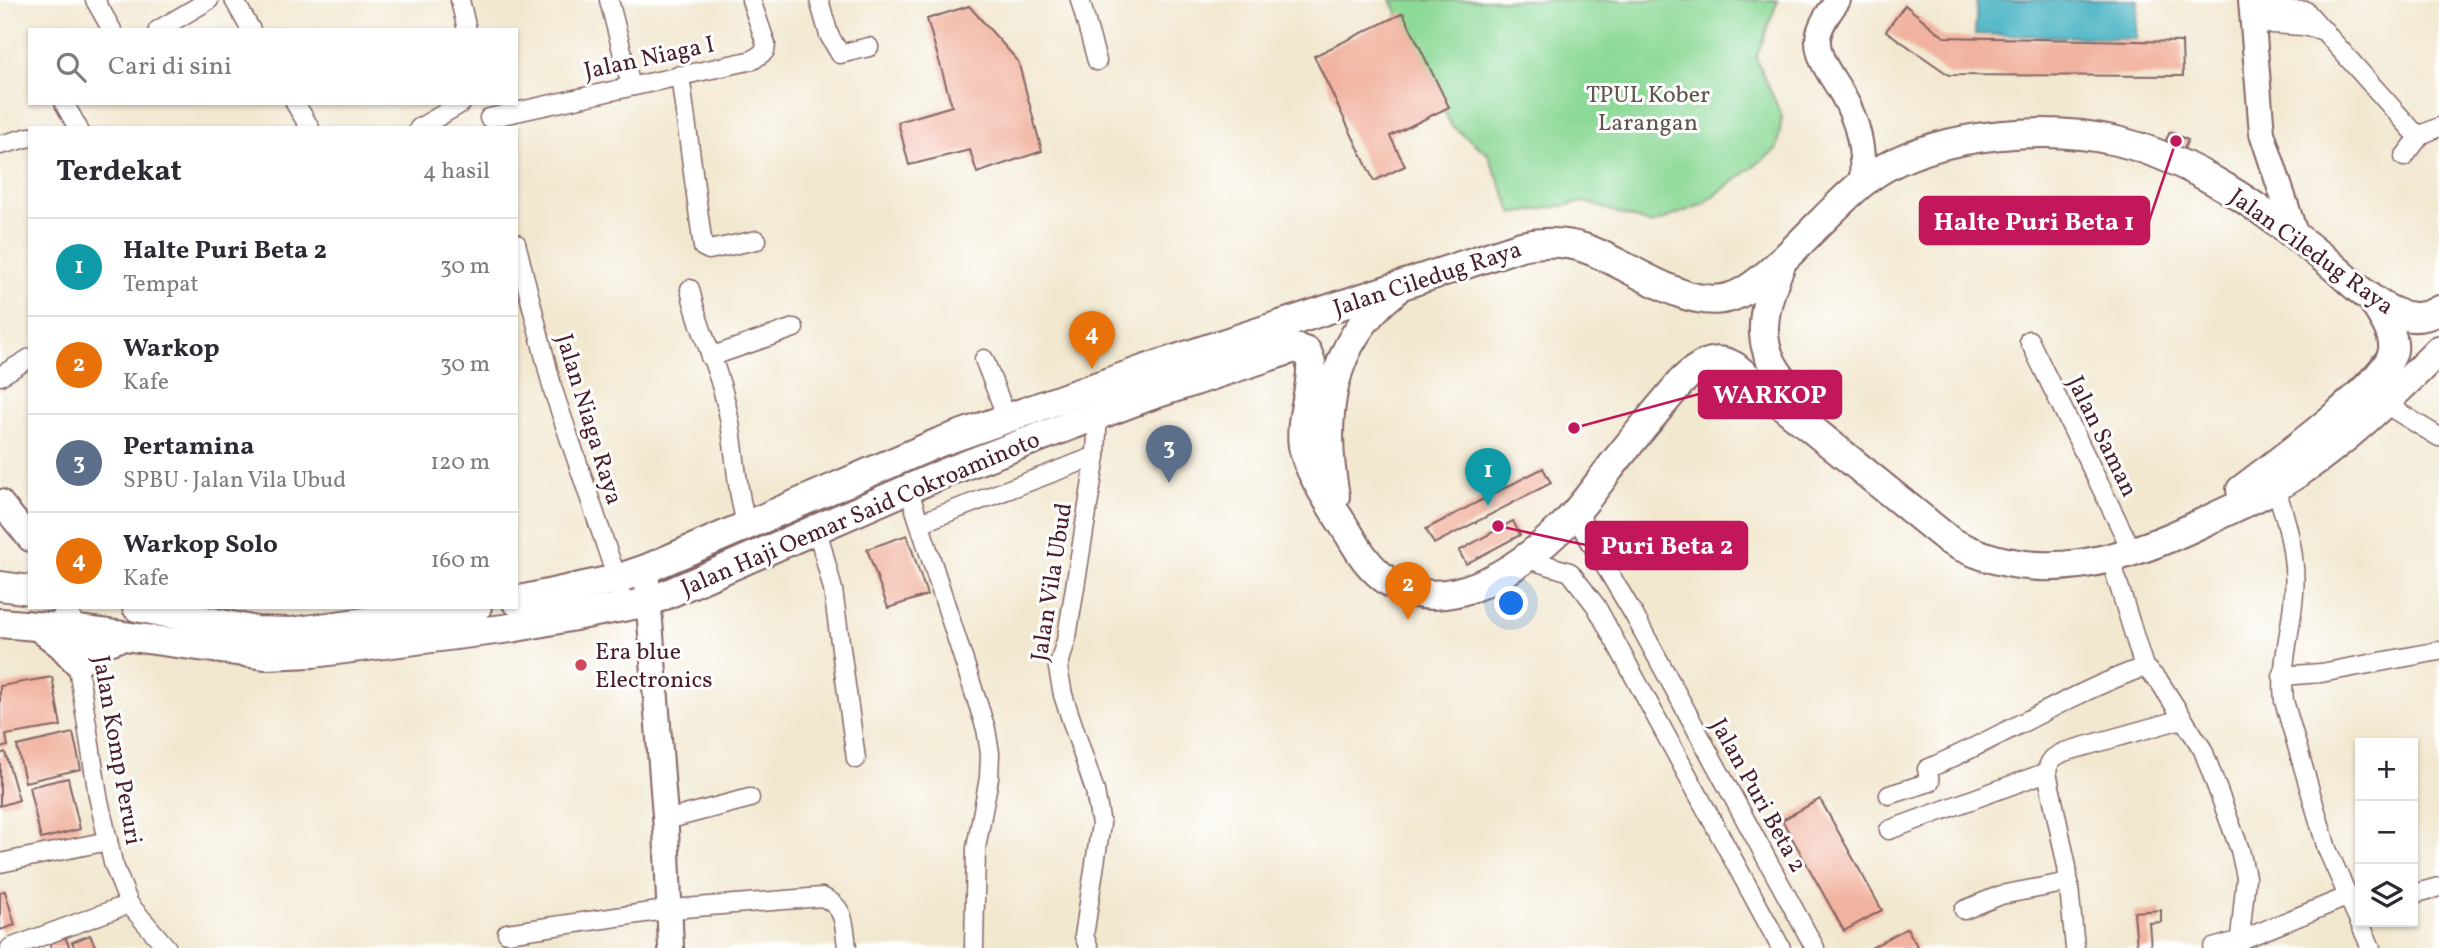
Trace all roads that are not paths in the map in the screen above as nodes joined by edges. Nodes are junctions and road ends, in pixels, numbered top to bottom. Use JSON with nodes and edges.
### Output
{"nodes":[{"id":1,"x":95,"y":0,"type":"edge"},
{"id":2,"x":209,"y":0,"type":"edge"},
{"id":3,"x":234,"y":0,"type":"edge"},
{"id":4,"x":460,"y":0,"type":"edge"},
{"id":5,"x":609,"y":0,"type":"edge"},
{"id":6,"x":751,"y":0,"type":"edge"},
{"id":7,"x":820,"y":0,"type":"edge"},
{"id":8,"x":1080,"y":0,"type":"edge"},
{"id":9,"x":1838,"y":0,"type":"edge"},
{"id":10,"x":2253,"y":10,"type":"edge"},
{"id":11,"x":111,"y":28,"type":"edge"},
{"id":12,"x":161,"y":28,"type":"edge"},
{"id":13,"x":250,"y":28,"type":"edge"},
{"id":14,"x":467,"y":28,"type":"edge"},
{"id":15,"x":869,"y":47,"type":"dead end"},
{"id":16,"x":1097,"y":61,"type":"dead end"},
{"id":17,"x":680,"y":75,"type":"junction"},
{"id":18,"x":631,"y":86,"type":"junction"},
{"id":19,"x":65,"y":105,"type":"edge"},
{"id":20,"x":296,"y":105,"type":"edge"},
{"id":21,"x":459,"y":105,"type":"edge"},
{"id":22,"x":488,"y":116,"type":"edge"},
{"id":23,"x":76,"y":125,"type":"edge"},
{"id":24,"x":309,"y":126,"type":"edge"},
{"id":25,"x":422,"y":126,"type":"edge"},
{"id":26,"x":2439,"y":127,"type":"edge"},
{"id":27,"x":2421,"y":135,"type":"junction"},
{"id":28,"x":28,"y":138,"type":"edge"},
{"id":29,"x":0,"y":145,"type":"edge"},
{"id":30,"x":2404,"y":157,"type":"dead end"},
{"id":31,"x":1863,"y":183,"type":"junction"},
{"id":32,"x":2295,"y":236,"type":"junction"},
{"id":33,"x":757,"y":240,"type":"dead end"},
{"id":34,"x":518,"y":251,"type":"edge"},
{"id":35,"x":1783,"y":260,"type":"junction"},
{"id":36,"x":1413,"y":280,"type":"junction"},
{"id":37,"x":690,"y":289,"type":"dead end"},
{"id":38,"x":2373,"y":301,"type":"junction"},
{"id":39,"x":2439,"y":310,"type":"edge"},
{"id":40,"x":794,"y":328,"type":"dead end"},
{"id":41,"x":1287,"y":337,"type":"junction"},
{"id":42,"x":2029,"y":340,"type":"dead end"},
{"id":43,"x":2439,"y":350,"type":"edge"},
{"id":44,"x":1230,"y":355,"type":"junction"},
{"id":45,"x":710,"y":356,"type":"junction"},
{"id":46,"x":28,"y":359,"type":"edge"},
{"id":47,"x":984,"y":359,"type":"dead end"},
{"id":48,"x":0,"y":376,"type":"edge"},
{"id":49,"x":1098,"y":385,"type":"junction"},
{"id":50,"x":2385,"y":404,"type":"junction"},
{"id":51,"x":1098,"y":416,"type":"junction"},
{"id":52,"x":1007,"y":418,"type":"junction"},
{"id":53,"x":2439,"y":437,"type":"edge"},
{"id":54,"x":1096,"y":456,"type":"junction"},
{"id":55,"x":2276,"y":487,"type":"junction"},
{"id":56,"x":908,"y":488,"type":"junction"},
{"id":57,"x":0,"y":502,"type":"edge"},
{"id":58,"x":1580,"y":508,"type":"junction"},
{"id":59,"x":1338,"y":516,"type":"junction"},
{"id":60,"x":920,"y":523,"type":"junction"},
{"id":61,"x":747,"y":526,"type":"junction"},
{"id":62,"x":817,"y":528,"type":"junction"},
{"id":63,"x":2192,"y":528,"type":"junction"},
{"id":64,"x":28,"y":537,"type":"edge"},
{"id":65,"x":2122,"y":556,"type":"junction"},
{"id":66,"x":1524,"y":558,"type":"junction"},
{"id":67,"x":2072,"y":566,"type":"junction"},
{"id":68,"x":646,"y":569,"type":"junction"},
{"id":69,"x":617,"y":579,"type":"junction"},
{"id":70,"x":0,"y":586,"type":"edge"},
{"id":71,"x":1619,"y":589,"type":"junction"},
{"id":72,"x":28,"y":590,"type":"edge"},
{"id":73,"x":518,"y":601,"type":"edge"},
{"id":74,"x":636,"y":604,"type":"junction"},
{"id":75,"x":1596,"y":606,"type":"junction"},
{"id":76,"x":147,"y":609,"type":"edge"},
{"id":77,"x":462,"y":609,"type":"edge"},
{"id":78,"x":68,"y":618,"type":"edge"},
{"id":79,"x":0,"y":623,"type":"edge"},
{"id":80,"x":39,"y":627,"type":"junction"},
{"id":81,"x":122,"y":636,"type":"junction"},
{"id":82,"x":2439,"y":651,"type":"edge"},
{"id":83,"x":78,"y":662,"type":"junction"},
{"id":84,"x":1661,"y":666,"type":"junction"},
{"id":85,"x":2144,"y":667,"type":"junction"},
{"id":86,"x":2282,"y":676,"type":"junction"},
{"id":87,"x":1638,"y":682,"type":"junction"},
{"id":88,"x":2182,"y":719,"type":"junction"},
{"id":89,"x":856,"y":759,"type":"dead end"},
{"id":90,"x":2047,"y":772,"type":"junction"},
{"id":91,"x":1889,"y":795,"type":"dead end"},
{"id":92,"x":750,"y":798,"type":"dead end"},
{"id":93,"x":666,"y":820,"type":"junction"},
{"id":94,"x":1889,"y":830,"type":"dead end"},
{"id":95,"x":108,"y":841,"type":"junction"},
{"id":96,"x":0,"y":863,"type":"edge"},
{"id":97,"x":1776,"y":878,"type":"junction"},
{"id":98,"x":2069,"y":882,"type":"junction"},
{"id":99,"x":2439,"y":887,"type":"edge"},
{"id":100,"x":1751,"y":893,"type":"junction"},
{"id":101,"x":2418,"y":893,"type":"edge"},
{"id":102,"x":129,"y":904,"type":"junction"},
{"id":103,"x":2355,"y":905,"type":"edge"},
{"id":104,"x":672,"y":909,"type":"junction"},
{"id":105,"x":1964,"y":910,"type":"dead end"},
{"id":106,"x":2363,"y":927,"type":"edge"},
{"id":107,"x":507,"y":933,"type":"dead end"},
{"id":108,"x":2240,"y":944,"type":"edge"},
{"id":109,"x":10,"y":948,"type":"edge"},
{"id":110,"x":167,"y":948,"type":"edge"},
{"id":111,"x":671,"y":948,"type":"edge"},
{"id":112,"x":847,"y":948,"type":"edge"},
{"id":113,"x":974,"y":948,"type":"edge"},
{"id":114,"x":1089,"y":948,"type":"edge"},
{"id":115,"x":1781,"y":948,"type":"edge"},
{"id":116,"x":1815,"y":948,"type":"edge"},
{"id":117,"x":2075,"y":948,"type":"edge"},
{"id":118,"x":2213,"y":948,"type":"edge"},
{"id":119,"x":2371,"y":948,"type":"edge"}],
"edges":[{"from":1,"to":11,"type":"street"},
{"from":2,"to":12,"type":"street"},
{"from":3,"to":13,"type":"street"},
{"from":4,"to":14,"type":"street"},
{"from":5,"to":18,"type":"street"},
{"from":6,"to":17,"type":"street","name":"Jalan Niaga I"},
{"from":7,"to":15,"type":"street"},
{"from":8,"to":16,"type":"street"},
{"from":9,"to":31,"type":"main road"},
{"from":10,"to":27,"type":"street"},
{"from":10,"to":32,"type":"main road"},
{"from":17,"to":18,"type":"street","name":"Jalan Niaga I"},
{"from":17,"to":33,"type":"street"},
{"from":18,"to":22,"type":"street","name":"Jalan Niaga I"},
{"from":19,"to":23,"type":"street"},
{"from":20,"to":24,"type":"street"},
{"from":21,"to":25,"type":"street"},
{"from":26,"to":27,"type":"street"},
{"from":27,"to":30,"type":"street"},
{"from":28,"to":29,"type":"street"},
{"from":31,"to":32,"type":"main road","name":"Jalan Ciledug Raya"},
{"from":31,"to":35,"type":"main road","name":"Jalan Ciledug Raya"},
{"from":32,"to":38,"type":"main road","name":"Jalan Ciledug Raya"},
{"from":34,"to":69,"type":"street","name":"Jalan Niaga Raya"},
{"from":35,"to":36,"type":"main road","name":"Jalan Ciledug Raya"},
{"from":35,"to":67,"type":"main road"},
{"from":36,"to":41,"type":"main road","name":"Jalan Ciledug Raya"},
{"from":36,"to":59,"type":"main road"},
{"from":37,"to":45,"type":"street"},
{"from":38,"to":39,"type":"main road","name":"Jalan Ciledug Raya"},
{"from":38,"to":63,"type":"main road"},
{"from":40,"to":45,"type":"street"},
{"from":41,"to":44,"type":"main road","name":"Jalan Ciledug Raya"},
{"from":41,"to":59,"type":"main road"},
{"from":42,"to":65,"type":"street","name":"Jalan Saman"},
{"from":43,"to":50,"type":"main road"},
{"from":44,"to":49,"type":"main road","name":"Jalan Haji Oemar Said Cokroaminoto"},
{"from":44,"to":51,"type":"main road","name":"Jalan Haji Oemar Said Cokroaminoto"},
{"from":45,"to":61,"type":"street"},
{"from":46,"to":48,"type":"street"},
{"from":47,"to":52,"type":"street"},
{"from":49,"to":51,"type":"street","name":"Jalan Vila Ubud"},
{"from":49,"to":52,"type":"main road","name":"Jalan Haji Oemar Said Cokroaminoto"},
{"from":50,"to":53,"type":"street"},
{"from":50,"to":55,"type":"main road"},
{"from":51,"to":54,"type":"street","name":"Jalan Vila Ubud"},
{"from":51,"to":56,"type":"main road","name":"Jalan Haji Oemar Said Cokroaminoto"},
{"from":52,"to":61,"type":"main road","name":"Jalan Haji Oemar Said Cokroaminoto"},
{"from":54,"to":60,"type":"street"},
{"from":54,"to":114,"type":"street","name":"Jalan Vila Ubud"},
{"from":55,"to":63,"type":"main road"},
{"from":55,"to":86,"type":"street"},
{"from":56,"to":60,"type":"street"},
{"from":56,"to":62,"type":"main road","name":"Jalan Haji Oemar Said Cokroaminoto"},
{"from":57,"to":64,"type":"main road"},
{"from":58,"to":66,"type":"main road"},
{"from":58,"to":67,"type":"main road"},
{"from":58,"to":71,"type":"street","name":"Jalan Puri Beta 2"},
{"from":59,"to":66,"type":"main road"},
{"from":60,"to":113,"type":"street"},
{"from":61,"to":68,"type":"main road","name":"Jalan Haji Oemar Said Cokroaminoto"},
{"from":62,"to":74,"type":"main road","name":"Jalan Haji Oemar Said Cokroaminoto"},
{"from":62,"to":89,"type":"street"},
{"from":63,"to":65,"type":"main road"},
{"from":65,"to":67,"type":"main road"},
{"from":65,"to":85,"type":"street","name":"Jalan Saman"},
{"from":66,"to":75,"type":"street"},
{"from":68,"to":69,"type":"main road","name":"Jalan Haji Oemar Said Cokroaminoto"},
{"from":68,"to":74,"type":"main road"},
{"from":69,"to":73,"type":"main road","name":"Jalan Haji Oemar Said Cokroaminoto"},
{"from":69,"to":74,"type":"street","name":"Jalan Niaga Raya"},
{"from":70,"to":72,"type":"main road"},
{"from":71,"to":75,"type":"street"},
{"from":71,"to":84,"type":"street","name":"Jalan Puri Beta 2"},
{"from":74,"to":81,"type":"main road","name":"Jalan Haji Oemar Said Cokroaminoto"},
{"from":74,"to":93,"type":"main road"},
{"from":75,"to":87,"type":"street"},
{"from":76,"to":77,"type":"main road"},
{"from":78,"to":80,"type":"main road","name":"Jalan Haji Oemar Said Cokroaminoto"},
{"from":78,"to":81,"type":"main road","name":"Jalan Haji Oemar Said Cokroaminoto"},
{"from":78,"to":83,"type":"street","name":"Jalan Komp Peruri"},
{"from":79,"to":80,"type":"main road","name":"Jalan Haji Oemar Said Cokroaminoto"},
{"from":80,"to":83,"type":"main road"},
{"from":81,"to":83,"type":"main road"},
{"from":82,"to":86,"type":"street"},
{"from":83,"to":95,"type":"street","name":"Jalan Komp Peruri"},
{"from":84,"to":87,"type":"street"},
{"from":84,"to":97,"type":"street","name":"Jalan Puri Beta 2"},
{"from":85,"to":88,"type":"street"},
{"from":85,"to":91,"type":"street"},
{"from":86,"to":103,"type":"street"},
{"from":87,"to":100,"type":"street"},
{"from":88,"to":90,"type":"street"},
{"from":88,"to":108,"type":"street"},
{"from":90,"to":94,"type":"street"},
{"from":90,"to":98,"type":"street"},
{"from":92,"to":93,"type":"street"},
{"from":93,"to":104,"type":"main road"},
{"from":95,"to":96,"type":"street"},
{"from":95,"to":102,"type":"street","name":"Jalan Komp Peruri"},
{"from":97,"to":100,"type":"street"},
{"from":97,"to":116,"type":"street","name":"Jalan Puri Beta 2"},
{"from":98,"to":105,"type":"street"},
{"from":98,"to":117,"type":"street"},
{"from":99,"to":101,"type":"street"},
{"from":100,"to":115,"type":"street"},
{"from":102,"to":109,"type":"street"},
{"from":102,"to":110,"type":"street","name":"Jalan Komp Peruri"},
{"from":103,"to":108,"type":"street"},
{"from":104,"to":107,"type":"street"},
{"from":104,"to":111,"type":"main road"},
{"from":104,"to":112,"type":"street"},
{"from":106,"to":119,"type":"street"},
{"from":108,"to":118,"type":"street"}]}
